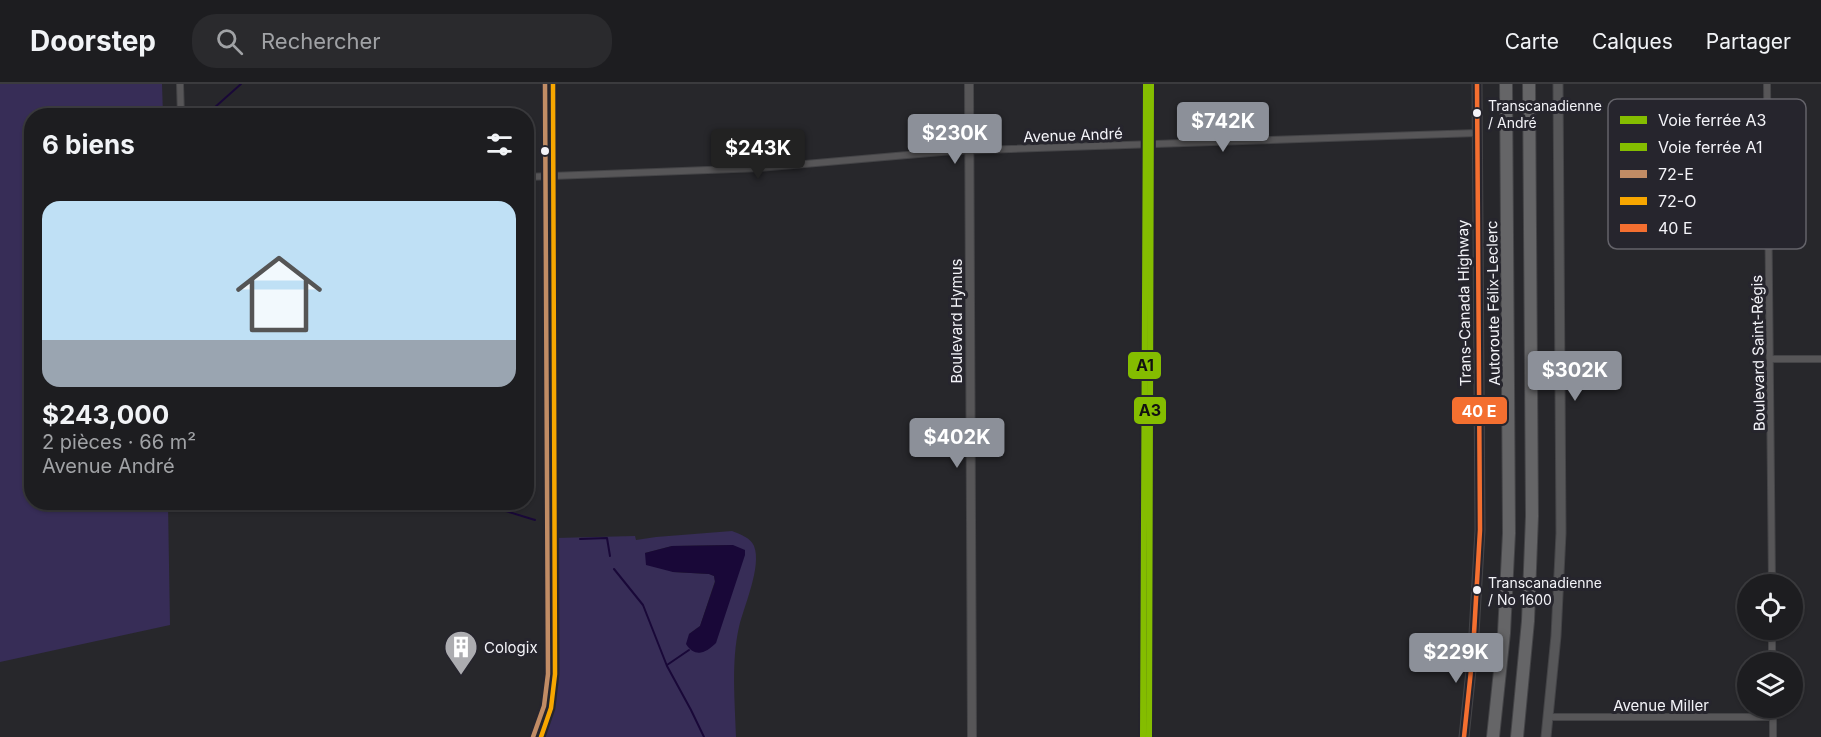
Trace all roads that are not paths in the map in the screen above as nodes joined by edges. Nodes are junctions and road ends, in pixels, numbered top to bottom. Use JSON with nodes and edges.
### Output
{"nodes":[{"id":1,"x":180,"y":84,"type":"edge"},
{"id":2,"x":545,"y":84,"type":"edge"},
{"id":3,"x":969,"y":84,"type":"edge"},
{"id":4,"x":1477,"y":84,"type":"edge"},
{"id":5,"x":1506,"y":84,"type":"edge"},
{"id":6,"x":1529,"y":84,"type":"edge"},
{"id":7,"x":1558,"y":84,"type":"edge"},
{"id":8,"x":1767,"y":84,"type":"edge"},
{"id":9,"x":1767,"y":99,"type":"edge"},
{"id":10,"x":181,"y":108,"type":"edge"},
{"id":11,"x":1477,"y":133,"type":"junction"},
{"id":12,"x":969,"y":150,"type":"junction"},
{"id":13,"x":545,"y":176,"type":"junction"},
{"id":14,"x":534,"y":177,"type":"edge"},
{"id":15,"x":1769,"y":249,"type":"edge"},
{"id":16,"x":1770,"y":359,"type":"junction"},
{"id":17,"x":1821,"y":359,"type":"edge"},
{"id":18,"x":1772,"y":574,"type":"edge"},
{"id":19,"x":1549,"y":717,"type":"junction"},
{"id":20,"x":1737,"y":717,"type":"edge"},
{"id":21,"x":1773,"y":718,"type":"edge"},
{"id":22,"x":533,"y":737,"type":"edge"},
{"id":23,"x":972,"y":737,"type":"edge"},
{"id":24,"x":1464,"y":737,"type":"edge"},
{"id":25,"x":1493,"y":737,"type":"edge"},
{"id":26,"x":1516,"y":737,"type":"edge"},
{"id":27,"x":1546,"y":737,"type":"edge"},
{"id":28,"x":1773,"y":737,"type":"edge"}],
"edges":[{"from":1,"to":10,"type":"street"},
{"from":2,"to":13,"type":"street"},
{"from":3,"to":12,"type":"street","name":"Boulevard Hymus"},
{"from":4,"to":11,"type":"main road","name":"Trans-Canada Highway"},
{"from":5,"to":25,"type":"highway","name":"Autoroute Félix-Leclerc"},
{"from":6,"to":26,"type":"highway"},
{"from":7,"to":19,"type":"main road"},
{"from":8,"to":9,"type":"street","name":"Boulevard Saint-Régis"},
{"from":11,"to":12,"type":"street","name":"Avenue André"},
{"from":11,"to":24,"type":"main road","name":"Trans-Canada Highway"},
{"from":12,"to":13,"type":"street","name":"Avenue André"},
{"from":12,"to":23,"type":"street","name":"Boulevard Hymus"},
{"from":13,"to":14,"type":"street","name":"Avenue André"},
{"from":13,"to":22,"type":"street"},
{"from":15,"to":16,"type":"street","name":"Boulevard Saint-Régis"},
{"from":16,"to":17,"type":"street"},
{"from":16,"to":18,"type":"street","name":"Boulevard Saint-Régis"},
{"from":19,"to":20,"type":"street","name":"Avenue Miller"},
{"from":19,"to":27,"type":"main road"},
{"from":21,"to":28,"type":"street"}]}
